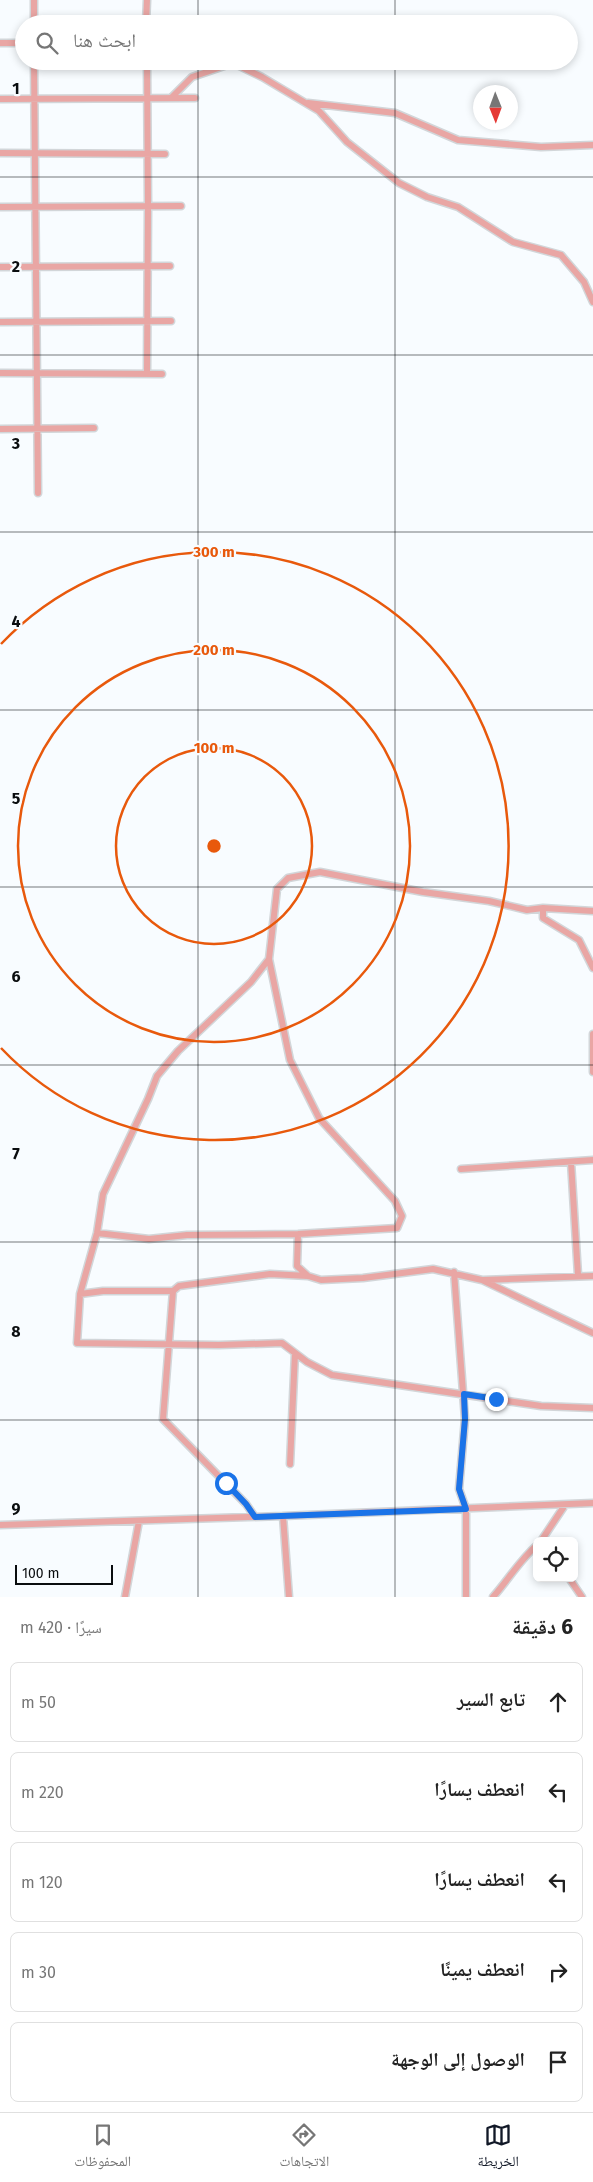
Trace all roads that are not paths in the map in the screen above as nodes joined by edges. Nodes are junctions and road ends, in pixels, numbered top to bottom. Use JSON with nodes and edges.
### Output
{"nodes":[{"id":1,"x":34,"y":0,"type":"edge"},
{"id":2,"x":147,"y":0,"type":"edge"},
{"id":3,"x":34,"y":15,"type":"edge"},
{"id":4,"x":146,"y":15,"type":"edge"},
{"id":5,"x":0,"y":43,"type":"edge"},
{"id":6,"x":15,"y":43,"type":"edge"},
{"id":7,"x":34,"y":70,"type":"edge"},
{"id":8,"x":147,"y":70,"type":"edge"},
{"id":9,"x":210,"y":70,"type":"edge"},
{"id":10,"x":248,"y":70,"type":"edge"},
{"id":11,"x":148,"y":98,"type":"junction"},
{"id":12,"x":172,"y":98,"type":"junction"},
{"id":13,"x":195,"y":98,"type":"dead end"},
{"id":14,"x":0,"y":99,"type":"edge"},
{"id":15,"x":34,"y":99,"type":"junction"},
{"id":16,"x":305,"y":103,"type":"junction"},
{"id":17,"x":593,"y":145,"type":"edge"},
{"id":18,"x":0,"y":153,"type":"edge"},
{"id":19,"x":34,"y":153,"type":"junction"},
{"id":20,"x":148,"y":154,"type":"junction"},
{"id":21,"x":165,"y":154,"type":"dead end"},
{"id":22,"x":148,"y":206,"type":"junction"},
{"id":23,"x":181,"y":206,"type":"dead end"},
{"id":24,"x":0,"y":207,"type":"edge"},
{"id":25,"x":35,"y":207,"type":"junction"},
{"id":26,"x":36,"y":266,"type":"junction"},
{"id":27,"x":148,"y":266,"type":"junction"},
{"id":28,"x":170,"y":266,"type":"dead end"},
{"id":29,"x":0,"y":267,"type":"edge"},
{"id":30,"x":593,"y":302,"type":"edge"},
{"id":31,"x":147,"y":321,"type":"junction"},
{"id":32,"x":171,"y":321,"type":"dead end"},
{"id":33,"x":0,"y":322,"type":"edge"},
{"id":34,"x":36,"y":322,"type":"junction"},
{"id":35,"x":0,"y":373,"type":"edge"},
{"id":36,"x":37,"y":374,"type":"junction"},
{"id":37,"x":147,"y":374,"type":"junction"},
{"id":38,"x":162,"y":374,"type":"dead end"},
{"id":39,"x":94,"y":428,"type":"dead end"},
{"id":40,"x":0,"y":429,"type":"edge"},
{"id":41,"x":38,"y":429,"type":"junction"},
{"id":42,"x":38,"y":493,"type":"dead end"},
{"id":43,"x":543,"y":908,"type":"junction"},
{"id":44,"x":593,"y":911,"type":"edge"},
{"id":45,"x":270,"y":959,"type":"junction"},
{"id":46,"x":593,"y":967,"type":"edge"},
{"id":47,"x":593,"y":1034,"type":"edge"},
{"id":48,"x":593,"y":1072,"type":"edge"},
{"id":49,"x":593,"y":1160,"type":"edge"},
{"id":50,"x":571,"y":1162,"type":"junction"},
{"id":51,"x":461,"y":1169,"type":"dead end"},
{"id":52,"x":97,"y":1233,"type":"junction"},
{"id":53,"x":298,"y":1234,"type":"junction"},
{"id":54,"x":454,"y":1272,"type":"junction"},
{"id":55,"x":578,"y":1275,"type":"junction"},
{"id":56,"x":308,"y":1276,"type":"junction"},
{"id":57,"x":593,"y":1276,"type":"edge"},
{"id":58,"x":482,"y":1280,"type":"junction"},
{"id":59,"x":173,"y":1291,"type":"junction"},
{"id":60,"x":80,"y":1294,"type":"junction"},
{"id":61,"x":593,"y":1333,"type":"edge"},
{"id":62,"x":168,"y":1343,"type":"junction"},
{"id":63,"x":295,"y":1353,"type":"junction"},
{"id":64,"x":464,"y":1394,"type":"junction"},
{"id":65,"x":593,"y":1408,"type":"edge"},
{"id":66,"x":290,"y":1464,"type":"dead end"},
{"id":67,"x":593,"y":1503,"type":"edge"},
{"id":68,"x":565,"y":1505,"type":"junction"},
{"id":69,"x":466,"y":1509,"type":"junction"},
{"id":70,"x":283,"y":1516,"type":"junction"},
{"id":71,"x":255,"y":1517,"type":"junction"},
{"id":72,"x":139,"y":1521,"type":"junction"},
{"id":73,"x":0,"y":1525,"type":"edge"},
{"id":74,"x":544,"y":1537,"type":"edge"},
{"id":75,"x":533,"y":1549,"type":"edge"},
{"id":76,"x":572,"y":1582,"type":"edge"},
{"id":77,"x":125,"y":1597,"type":"edge"},
{"id":78,"x":289,"y":1597,"type":"edge"},
{"id":79,"x":466,"y":1597,"type":"edge"},
{"id":80,"x":493,"y":1597,"type":"edge"},
{"id":81,"x":582,"y":1597,"type":"edge"}],
"edges":[{"from":1,"to":3,"type":"street"},
{"from":2,"to":4,"type":"street"},
{"from":5,"to":6,"type":"street"},
{"from":7,"to":15,"type":"street"},
{"from":8,"to":11,"type":"street"},
{"from":9,"to":12,"type":"street"},
{"from":10,"to":16,"type":"street"},
{"from":11,"to":12,"type":"street"},
{"from":11,"to":15,"type":"street"},
{"from":11,"to":20,"type":"street"},
{"from":12,"to":13,"type":"street"},
{"from":14,"to":15,"type":"street"},
{"from":15,"to":19,"type":"street"},
{"from":16,"to":17,"type":"street"},
{"from":16,"to":30,"type":"street"},
{"from":18,"to":19,"type":"street"},
{"from":19,"to":20,"type":"street"},
{"from":19,"to":25,"type":"street"},
{"from":20,"to":21,"type":"street"},
{"from":20,"to":22,"type":"street"},
{"from":22,"to":23,"type":"street"},
{"from":22,"to":25,"type":"street"},
{"from":22,"to":27,"type":"street"},
{"from":24,"to":25,"type":"street"},
{"from":25,"to":26,"type":"street"},
{"from":26,"to":27,"type":"street"},
{"from":26,"to":29,"type":"street"},
{"from":26,"to":34,"type":"street"},
{"from":27,"to":28,"type":"street"},
{"from":27,"to":31,"type":"street"},
{"from":31,"to":32,"type":"street"},
{"from":31,"to":34,"type":"street"},
{"from":31,"to":37,"type":"street"},
{"from":33,"to":34,"type":"street"},
{"from":34,"to":36,"type":"street"},
{"from":35,"to":36,"type":"street"},
{"from":36,"to":37,"type":"street"},
{"from":36,"to":41,"type":"street"},
{"from":37,"to":38,"type":"street"},
{"from":39,"to":41,"type":"street"},
{"from":40,"to":41,"type":"street"},
{"from":41,"to":42,"type":"street"},
{"from":43,"to":44,"type":"street"},
{"from":43,"to":45,"type":"street"},
{"from":43,"to":46,"type":"street"},
{"from":45,"to":52,"type":"street"},
{"from":45,"to":53,"type":"street"},
{"from":47,"to":48,"type":"street"},
{"from":49,"to":50,"type":"street"},
{"from":50,"to":51,"type":"street"},
{"from":50,"to":55,"type":"street"},
{"from":52,"to":53,"type":"street"},
{"from":52,"to":60,"type":"street"},
{"from":53,"to":56,"type":"street"},
{"from":54,"to":56,"type":"street"},
{"from":54,"to":58,"type":"street"},
{"from":54,"to":64,"type":"street"},
{"from":55,"to":57,"type":"street"},
{"from":55,"to":58,"type":"street"},
{"from":56,"to":59,"type":"street"},
{"from":58,"to":61,"type":"street"},
{"from":59,"to":60,"type":"street"},
{"from":59,"to":62,"type":"street"},
{"from":60,"to":62,"type":"street"},
{"from":62,"to":63,"type":"street"},
{"from":62,"to":71,"type":"street"},
{"from":63,"to":64,"type":"street"},
{"from":63,"to":66,"type":"street"},
{"from":64,"to":65,"type":"street"},
{"from":64,"to":69,"type":"street"},
{"from":67,"to":68,"type":"street"},
{"from":68,"to":69,"type":"street"},
{"from":68,"to":74,"type":"street"},
{"from":69,"to":70,"type":"street"},
{"from":69,"to":79,"type":"street"},
{"from":70,"to":71,"type":"street"},
{"from":70,"to":78,"type":"street"},
{"from":71,"to":72,"type":"street"},
{"from":72,"to":73,"type":"street"},
{"from":72,"to":77,"type":"street"},
{"from":75,"to":80,"type":"street"},
{"from":76,"to":81,"type":"street"}]}
